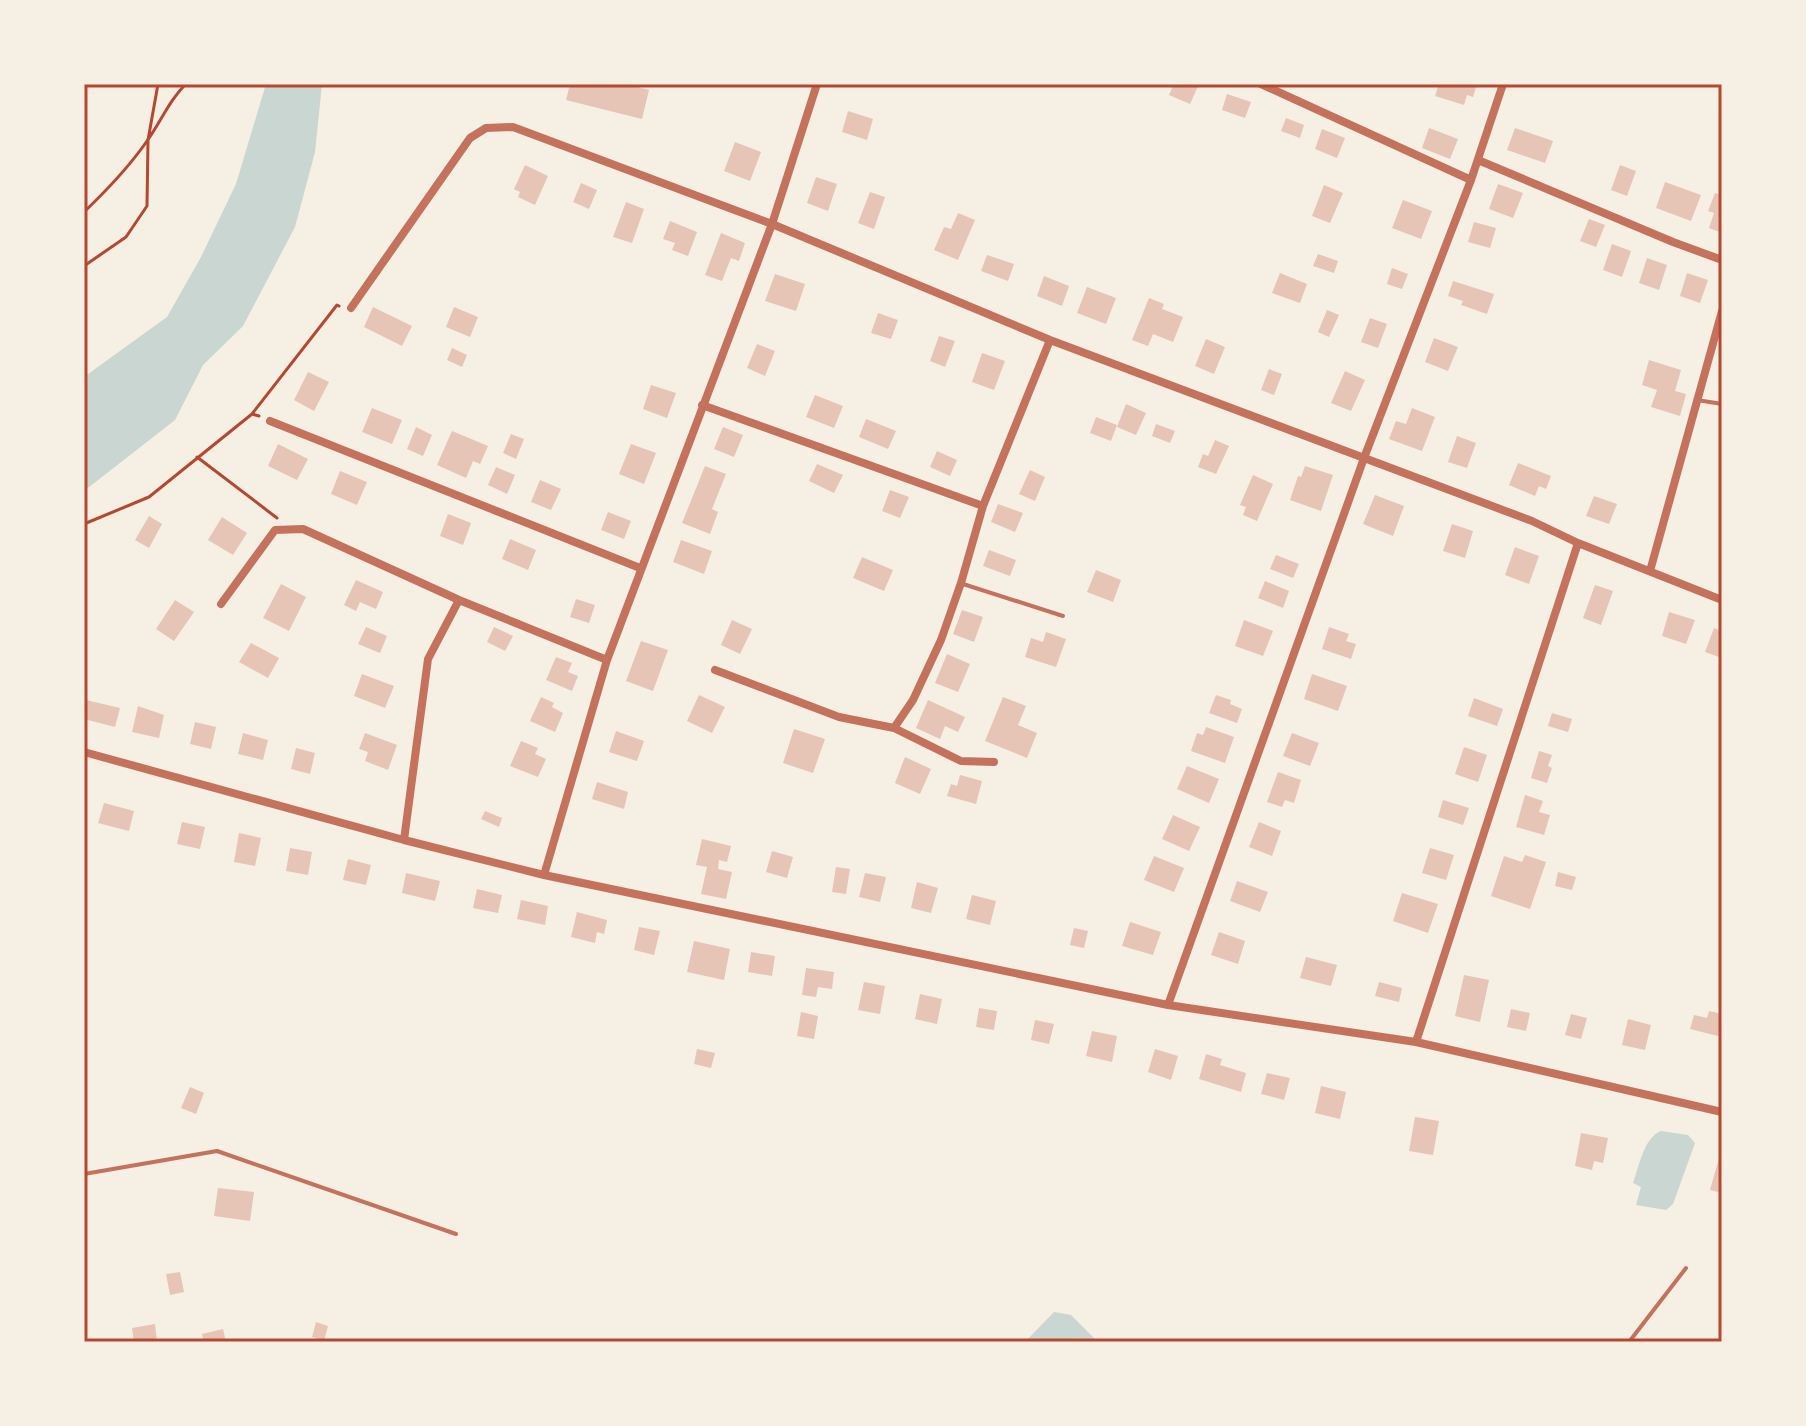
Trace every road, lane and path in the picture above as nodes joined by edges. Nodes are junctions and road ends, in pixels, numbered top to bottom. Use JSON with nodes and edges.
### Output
{"nodes":[{"id":1,"x":158,"y":84,"type":"edge"},
{"id":2,"x":186,"y":84,"type":"edge"},
{"id":3,"x":817,"y":84,"type":"edge"},
{"id":4,"x":1261,"y":84,"type":"edge"},
{"id":5,"x":1503,"y":84,"type":"edge"},
{"id":6,"x":148,"y":140,"type":"junction"},
{"id":7,"x":1478,"y":160,"type":"junction"},
{"id":8,"x":1471,"y":180,"type":"junction"},
{"id":9,"x":84,"y":212,"type":"edge"},
{"id":10,"x":772,"y":224,"type":"junction"},
{"id":11,"x":1722,"y":260,"type":"edge"},
{"id":12,"x":84,"y":266,"type":"edge"},
{"id":13,"x":351,"y":308,"type":"joint"},
{"id":14,"x":1722,"y":311,"type":"edge"},
{"id":15,"x":1050,"y":340,"type":"junction"},
{"id":16,"x":1697,"y":400,"type":"junction"},
{"id":17,"x":1722,"y":404,"type":"edge"},
{"id":18,"x":702,"y":405,"type":"junction"},
{"id":19,"x":252,"y":414,"type":"junction"},
{"id":20,"x":270,"y":421,"type":"joint"},
{"id":21,"x":197,"y":457,"type":"junction"},
{"id":22,"x":1364,"y":458,"type":"junction"},
{"id":23,"x":983,"y":506,"type":"junction"},
{"id":24,"x":84,"y":524,"type":"edge"},
{"id":25,"x":293,"y":530,"type":"junction"},
{"id":26,"x":1578,"y":543,"type":"junction"},
{"id":27,"x":640,"y":568,"type":"junction"},
{"id":28,"x":1650,"y":571,"type":"junction"},
{"id":29,"x":961,"y":583,"type":"junction"},
{"id":30,"x":459,"y":600,"type":"junction"},
{"id":31,"x":1722,"y":600,"type":"edge"},
{"id":32,"x":221,"y":604,"type":"dead end"},
{"id":33,"x":1063,"y":616,"type":"dead end"},
{"id":34,"x":607,"y":660,"type":"junction"},
{"id":35,"x":715,"y":670,"type":"dead end"},
{"id":36,"x":894,"y":728,"type":"junction"},
{"id":37,"x":84,"y":752,"type":"edge"},
{"id":38,"x":994,"y":762,"type":"dead end"},
{"id":39,"x":404,"y":840,"type":"junction"},
{"id":40,"x":544,"y":875,"type":"junction"},
{"id":41,"x":1168,"y":1005,"type":"junction"},
{"id":42,"x":1416,"y":1042,"type":"junction"},
{"id":43,"x":1722,"y":1112,"type":"edge"},
{"id":44,"x":84,"y":1174,"type":"edge"},
{"id":45,"x":456,"y":1234,"type":"dead end"},
{"id":46,"x":1686,"y":1268,"type":"dead end"},
{"id":47,"x":1629,"y":1342,"type":"edge"}],
"edges":[{"from":1,"to":6,"type":"path"},
{"from":2,"to":6,"type":"path"},
{"from":3,"to":10,"type":"street"},
{"from":4,"to":8,"type":"street"},
{"from":5,"to":7,"type":"street"},
{"from":6,"to":9,"type":"path"},
{"from":6,"to":12,"type":"path"},
{"from":7,"to":8,"type":"street"},
{"from":7,"to":11,"type":"street"},
{"from":8,"to":22,"type":"street"},
{"from":10,"to":13,"type":"street"},
{"from":10,"to":15,"type":"street"},
{"from":10,"to":18,"type":"street"},
{"from":13,"to":19,"type":"path"},
{"from":14,"to":16,"type":"street"},
{"from":15,"to":22,"type":"street"},
{"from":15,"to":23,"type":"street"},
{"from":16,"to":17,"type":"lane"},
{"from":16,"to":28,"type":"street"},
{"from":18,"to":23,"type":"street"},
{"from":18,"to":27,"type":"street"},
{"from":19,"to":20,"type":"path"},
{"from":19,"to":21,"type":"path"},
{"from":20,"to":27,"type":"street"},
{"from":21,"to":24,"type":"path"},
{"from":21,"to":25,"type":"path"},
{"from":22,"to":26,"type":"street"},
{"from":22,"to":41,"type":"street"},
{"from":23,"to":29,"type":"street"},
{"from":25,"to":30,"type":"street"},
{"from":25,"to":32,"type":"street"},
{"from":26,"to":28,"type":"street"},
{"from":26,"to":42,"type":"street"},
{"from":27,"to":34,"type":"street"},
{"from":28,"to":31,"type":"street"},
{"from":29,"to":33,"type":"lane"},
{"from":29,"to":36,"type":"street"},
{"from":30,"to":34,"type":"street"},
{"from":30,"to":39,"type":"street"},
{"from":34,"to":40,"type":"street"},
{"from":35,"to":36,"type":"street"},
{"from":36,"to":38,"type":"street"},
{"from":37,"to":39,"type":"street"},
{"from":39,"to":40,"type":"street"},
{"from":40,"to":41,"type":"street"},
{"from":41,"to":42,"type":"street"},
{"from":42,"to":43,"type":"street"},
{"from":44,"to":45,"type":"lane"},
{"from":46,"to":47,"type":"lane"}]}
